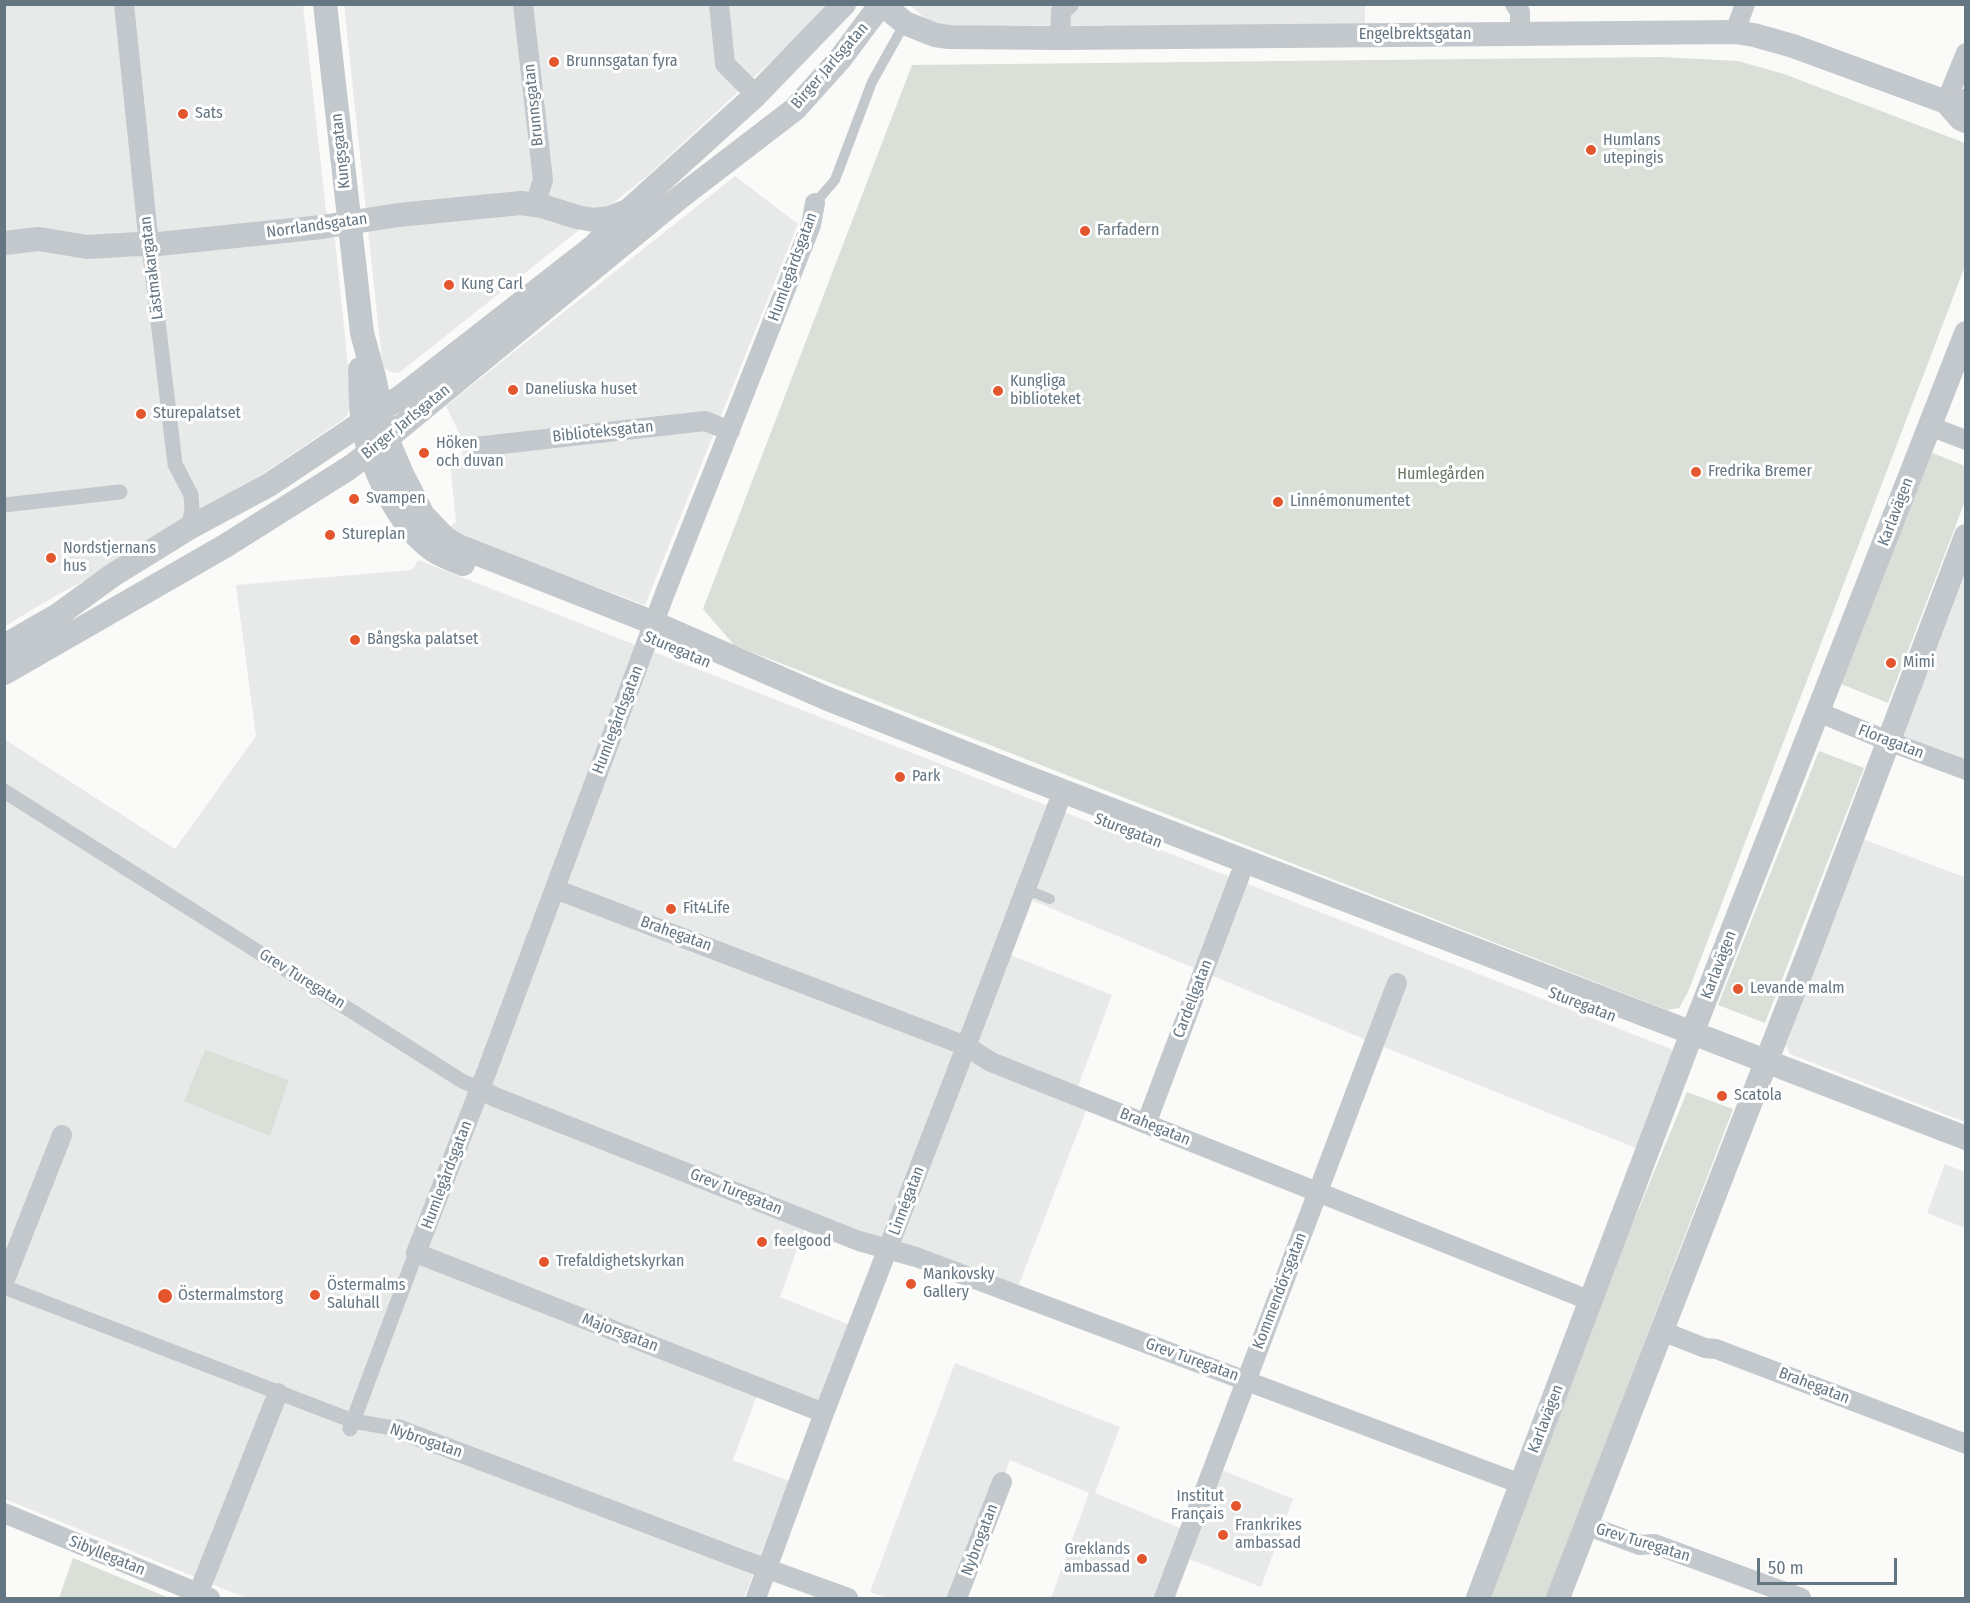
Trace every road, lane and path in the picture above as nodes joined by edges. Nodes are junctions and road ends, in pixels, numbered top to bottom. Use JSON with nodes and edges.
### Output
{"nodes":[{"id":1,"x":124,"y":4,"type":"edge"},
{"id":2,"x":325,"y":4,"type":"edge"},
{"id":3,"x":523,"y":4,"type":"edge"},
{"id":4,"x":719,"y":4,"type":"edge"},
{"id":5,"x":844,"y":4,"type":"edge"},
{"id":6,"x":881,"y":4,"type":"edge"},
{"id":7,"x":1069,"y":4,"type":"edge"},
{"id":8,"x":1515,"y":4,"type":"edge"},
{"id":9,"x":1745,"y":4,"type":"edge"},
{"id":10,"x":905,"y":22,"type":"junction"},
{"id":11,"x":1735,"y":33,"type":"junction"},
{"id":12,"x":1520,"y":34,"type":"junction"},
{"id":13,"x":1060,"y":38,"type":"junction"},
{"id":14,"x":1965,"y":53,"type":"edge"},
{"id":15,"x":756,"y":95,"type":"junction"},
{"id":16,"x":1956,"y":102,"type":"edge"},
{"id":17,"x":1965,"y":121,"type":"edge"},
{"id":18,"x":774,"y":124,"type":"junction"},
{"id":19,"x":815,"y":203,"type":"joint"},
{"id":20,"x":535,"y":204,"type":"junction"},
{"id":21,"x":628,"y":211,"type":"junction"},
{"id":22,"x":349,"y":222,"type":"junction"},
{"id":23,"x":4,"y":243,"type":"edge"},
{"id":24,"x":149,"y":245,"type":"junction"},
{"id":25,"x":1965,"y":333,"type":"edge"},
{"id":26,"x":1929,"y":426,"type":"junction"},
{"id":27,"x":373,"y":431,"type":"junction"},
{"id":28,"x":730,"y":431,"type":"junction"},
{"id":29,"x":1965,"y":440,"type":"edge"},
{"id":30,"x":475,"y":447,"type":"dead end"},
{"id":31,"x":120,"y":492,"type":"dead end"},
{"id":32,"x":4,"y":504,"type":"edge"},
{"id":33,"x":189,"y":528,"type":"junction"},
{"id":34,"x":1965,"y":536,"type":"edge"},
{"id":35,"x":651,"y":631,"type":"junction"},
{"id":36,"x":4,"y":646,"type":"edge"},
{"id":37,"x":4,"y":658,"type":"edge"},
{"id":38,"x":4,"y":673,"type":"edge"},
{"id":39,"x":1818,"y":712,"type":"junction"},
{"id":40,"x":1888,"y":741,"type":"junction"},
{"id":41,"x":1965,"y":770,"type":"edge"},
{"id":42,"x":4,"y":791,"type":"edge"},
{"id":43,"x":1058,"y":804,"type":"junction"},
{"id":44,"x":1240,"y":875,"type":"junction"},
{"id":45,"x":555,"y":889,"type":"junction"},
{"id":46,"x":1025,"y":889,"type":"junction"},
{"id":47,"x":1050,"y":899,"type":"dead end"},
{"id":48,"x":1397,"y":983,"type":"dead end"},
{"id":49,"x":1690,"y":1039,"type":"junction"},
{"id":50,"x":966,"y":1046,"type":"junction"},
{"id":51,"x":1764,"y":1068,"type":"junction"},
{"id":52,"x":480,"y":1089,"type":"junction"},
{"id":53,"x":1146,"y":1124,"type":"junction"},
{"id":54,"x":62,"y":1135,"type":"dead end"},
{"id":55,"x":1965,"y":1138,"type":"edge"},
{"id":56,"x":1965,"y":1155,"type":"edge"},
{"id":57,"x":1317,"y":1192,"type":"junction"},
{"id":58,"x":888,"y":1250,"type":"junction"},
{"id":59,"x":416,"y":1253,"type":"junction"},
{"id":60,"x":4,"y":1282,"type":"edge"},
{"id":61,"x":4,"y":1287,"type":"edge"},
{"id":62,"x":1590,"y":1301,"type":"junction"},
{"id":63,"x":1662,"y":1331,"type":"junction"},
{"id":64,"x":1246,"y":1380,"type":"junction"},
{"id":65,"x":278,"y":1393,"type":"junction"},
{"id":66,"x":824,"y":1413,"type":"junction"},
{"id":67,"x":352,"y":1425,"type":"junction"},
{"id":68,"x":398,"y":1429,"type":"joint"},
{"id":69,"x":1965,"y":1444,"type":"edge"},
{"id":70,"x":1002,"y":1482,"type":"dead end"},
{"id":71,"x":1521,"y":1484,"type":"junction"},
{"id":72,"x":4,"y":1513,"type":"edge"},
{"id":73,"x":1586,"y":1525,"type":"junction"},
{"id":74,"x":767,"y":1569,"type":"junction"},
{"id":75,"x":204,"y":1596,"type":"edge"},
{"id":76,"x":756,"y":1599,"type":"edge"},
{"id":77,"x":848,"y":1599,"type":"edge"},
{"id":78,"x":957,"y":1599,"type":"edge"},
{"id":79,"x":1164,"y":1599,"type":"edge"},
{"id":80,"x":1478,"y":1599,"type":"edge"},
{"id":81,"x":1558,"y":1599,"type":"edge"},
{"id":82,"x":1801,"y":1599,"type":"edge"}],
"edges":[{"from":1,"to":24,"type":"street","name":"Lästmakargatan"},
{"from":2,"to":22,"type":"street","name":"Kungsgatan"},
{"from":3,"to":20,"type":"street","name":"Brunnsgatan"},
{"from":4,"to":15,"type":"street"},
{"from":5,"to":15,"type":"street","name":"Birger Jarlsgatan"},
{"from":6,"to":10,"type":"street","name":"Engelbrektsgatan"},
{"from":6,"to":18,"type":"street","name":"Birger Jarlsgatan"},
{"from":7,"to":13,"type":"street"},
{"from":8,"to":12,"type":"street"},
{"from":9,"to":11,"type":"street"},
{"from":10,"to":13,"type":"street","name":"Engelbrektsgatan"},
{"from":10,"to":19,"type":"lane","name":"Humlegårdsgatan"},
{"from":11,"to":12,"type":"street","name":"Engelbrektsgatan"},
{"from":11,"to":16,"type":"street","name":"Engelbrektsgatan"},
{"from":12,"to":13,"type":"street","name":"Engelbrektsgatan"},
{"from":14,"to":16,"type":"street"},
{"from":15,"to":18,"type":"street","name":"Birger Jarlsgatan"},
{"from":15,"to":21,"type":"street","name":"Birger Jarlsgatan"},
{"from":16,"to":17,"type":"street","name":"Engelbrektsgatan"},
{"from":18,"to":27,"type":"street","name":"Birger Jarlsgatan"},
{"from":19,"to":28,"type":"street","name":"Humlegårdsgatan"},
{"from":20,"to":21,"type":"street","name":"Norrlandsgatan"},
{"from":20,"to":22,"type":"street","name":"Norrlandsgatan"},
{"from":21,"to":27,"type":"street","name":"Birger Jarlsgatan"},
{"from":22,"to":24,"type":"street","name":"Norrlandsgatan"},
{"from":22,"to":27,"type":"street","name":"Kungsgatan"},
{"from":23,"to":24,"type":"street","name":"Norrlandsgatan"},
{"from":24,"to":33,"type":"street","name":"Lästmakargatan"},
{"from":25,"to":26,"type":"street","name":"Karlavägen"},
{"from":26,"to":29,"type":"street"},
{"from":26,"to":39,"type":"street","name":"Karlavägen"},
{"from":27,"to":33,"type":"street","name":"Birger Jarlsgatan"},
{"from":27,"to":35,"type":"street","name":"Sturegatan"},
{"from":27,"to":37,"type":"street","name":"Birger Jarlsgatan"},
{"from":27,"to":38,"type":"street","name":"Birger Jarlsgatan"},
{"from":28,"to":30,"type":"street","name":"Biblioteksgatan"},
{"from":28,"to":35,"type":"street","name":"Humlegårdsgatan"},
{"from":31,"to":32,"type":"street"},
{"from":33,"to":36,"type":"street","name":"Birger Jarlsgatan"},
{"from":34,"to":40,"type":"street"},
{"from":35,"to":43,"type":"street","name":"Sturegatan"},
{"from":35,"to":45,"type":"street","name":"Humlegårdsgatan"},
{"from":35,"to":49,"type":"street","name":"Sturegatan"},
{"from":39,"to":40,"type":"street","name":"Floragatan"},
{"from":39,"to":49,"type":"street","name":"Karlavägen"},
{"from":40,"to":41,"type":"street","name":"Floragatan"},
{"from":40,"to":51,"type":"street"},
{"from":42,"to":52,"type":"street","name":"Grev Turegatan"},
{"from":43,"to":44,"type":"street","name":"Sturegatan"},
{"from":43,"to":46,"type":"street","name":"Linnégatan"},
{"from":44,"to":49,"type":"street","name":"Sturegatan"},
{"from":44,"to":53,"type":"street","name":"Cardellgatan"},
{"from":45,"to":50,"type":"street","name":"Brahegatan"},
{"from":45,"to":52,"type":"street","name":"Humlegårdsgatan"},
{"from":46,"to":47,"type":"lane"},
{"from":46,"to":50,"type":"street","name":"Linnégatan"},
{"from":48,"to":57,"type":"street","name":"Kommendörsgatan"},
{"from":49,"to":51,"type":"street","name":"Sturegatan"},
{"from":49,"to":62,"type":"street","name":"Karlavägen"},
{"from":50,"to":53,"type":"street","name":"Brahegatan"},
{"from":50,"to":58,"type":"street","name":"Linnégatan"},
{"from":51,"to":55,"type":"street","name":"Sturegatan"},
{"from":51,"to":56,"type":"street","name":"Sturegatan"},
{"from":51,"to":63,"type":"street"},
{"from":52,"to":58,"type":"street","name":"Grev Turegatan"},
{"from":52,"to":59,"type":"street","name":"Humlegårdsgatan"},
{"from":53,"to":57,"type":"street","name":"Brahegatan"},
{"from":54,"to":60,"type":"street"},
{"from":57,"to":62,"type":"street","name":"Brahegatan"},
{"from":57,"to":64,"type":"street","name":"Kommendörsgatan"},
{"from":58,"to":64,"type":"street","name":"Grev Turegatan"},
{"from":58,"to":66,"type":"street","name":"Linnégatan"},
{"from":59,"to":66,"type":"street","name":"Majorsgatan"},
{"from":59,"to":67,"type":"street","name":"Humlegårdsgatan"},
{"from":61,"to":65,"type":"street","name":"Nybrogatan"},
{"from":62,"to":71,"type":"street","name":"Karlavägen"},
{"from":63,"to":69,"type":"street","name":"Brahegatan"},
{"from":63,"to":73,"type":"street"},
{"from":64,"to":71,"type":"street","name":"Grev Turegatan"},
{"from":64,"to":79,"type":"street","name":"Kommendörsgatan"},
{"from":65,"to":67,"type":"street","name":"Nybrogatan"},
{"from":65,"to":75,"type":"street"},
{"from":66,"to":74,"type":"street","name":"Linnégatan"},
{"from":67,"to":68,"type":"street","name":"Nybrogatan"},
{"from":68,"to":74,"type":"street","name":"Nybrogatan"},
{"from":70,"to":78,"type":"street","name":"Nybrogatan"},
{"from":71,"to":80,"type":"street","name":"Karlavägen"},
{"from":72,"to":75,"type":"street","name":"Sibyllegatan"},
{"from":73,"to":81,"type":"street"},
{"from":73,"to":82,"type":"street","name":"Grev Turegatan"},
{"from":74,"to":76,"type":"street","name":"Linnégatan"},
{"from":74,"to":77,"type":"street","name":"Nybrogatan"}]}
